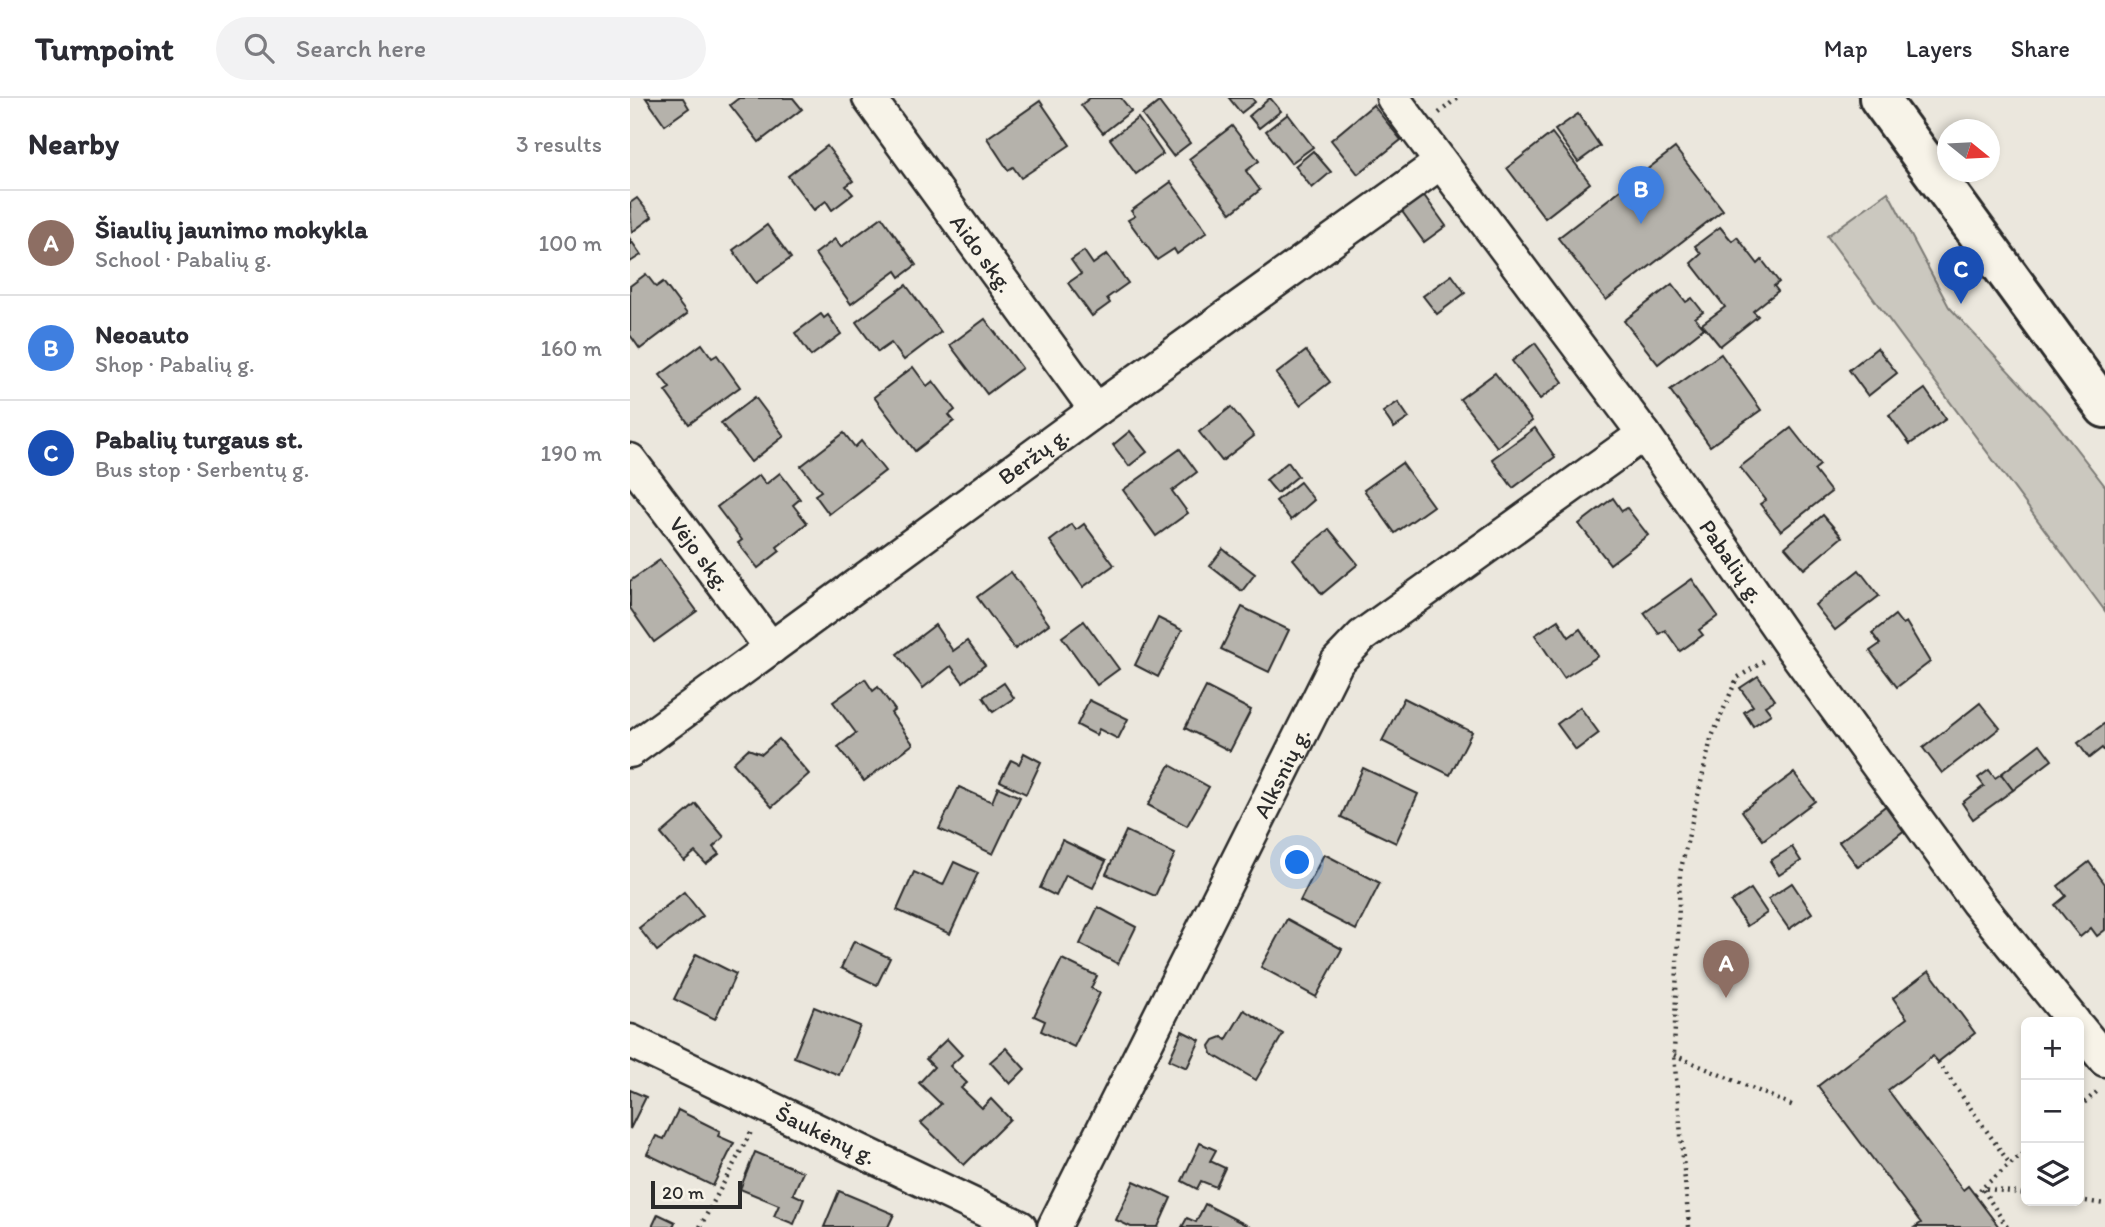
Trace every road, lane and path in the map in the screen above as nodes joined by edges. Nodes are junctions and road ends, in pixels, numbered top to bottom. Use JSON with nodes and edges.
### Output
{"nodes":[{"id":1,"x":869,"y":98,"type":"edge"},
{"id":2,"x":1392,"y":98,"type":"edge"},
{"id":3,"x":1879,"y":98,"type":"edge"},
{"id":4,"x":1440,"y":163,"type":"junction"},
{"id":5,"x":2105,"y":408,"type":"edge"},
{"id":6,"x":1096,"y":410,"type":"junction"},
{"id":7,"x":1644,"y":434,"type":"junction"},
{"id":8,"x":630,"y":460,"type":"edge"},
{"id":9,"x":1790,"y":645,"type":"junction"},
{"id":10,"x":771,"y":648,"type":"junction"},
{"id":11,"x":630,"y":751,"type":"edge"},
{"id":12,"x":2070,"y":1017,"type":"edge"},
{"id":13,"x":2084,"y":1034,"type":"edge"},
{"id":14,"x":630,"y":1041,"type":"edge"},
{"id":15,"x":1674,"y":1055,"type":"junction"},
{"id":16,"x":2105,"y":1060,"type":"edge"},
{"id":17,"x":1938,"y":1062,"type":"dead end"},
{"id":18,"x":2105,"y":1085,"type":"edge"},
{"id":19,"x":2084,"y":1103,"type":"edge"},
{"id":20,"x":764,"y":1106,"type":"junction"},
{"id":21,"x":1796,"y":1107,"type":"dead end"},
{"id":22,"x":2021,"y":1155,"type":"edge"},
{"id":23,"x":2010,"y":1164,"type":"junction"},
{"id":24,"x":1982,"y":1188,"type":"junction"},
{"id":25,"x":2021,"y":1193,"type":"edge"},
{"id":26,"x":1975,"y":1195,"type":"dead end"},
{"id":27,"x":2084,"y":1201,"type":"edge"},
{"id":28,"x":2105,"y":1204,"type":"edge"},
{"id":29,"x":700,"y":1227,"type":"edge"},
{"id":30,"x":1020,"y":1227,"type":"edge"},
{"id":31,"x":1054,"y":1227,"type":"edge"},
{"id":32,"x":1689,"y":1227,"type":"edge"},
{"id":33,"x":2007,"y":1227,"type":"edge"}],
"edges":[{"from":1,"to":6,"type":"street","name":"Aido skg."},
{"from":2,"to":4,"type":"street","name":"Pabalių g."},
{"from":3,"to":5,"type":"main road"},
{"from":4,"to":6,"type":"street","name":"Beržų g."},
{"from":4,"to":7,"type":"street","name":"Pabalių g."},
{"from":6,"to":10,"type":"street","name":"Beržų g."},
{"from":7,"to":9,"type":"street","name":"Pabalių g."},
{"from":7,"to":31,"type":"street","name":"Alksnių g."},
{"from":8,"to":10,"type":"street","name":"Vėjo skg."},
{"from":9,"to":12,"type":"street","name":"Pabalių g."},
{"from":9,"to":15,"type":"path"},
{"from":10,"to":11,"type":"street","name":"Beržų g."},
{"from":13,"to":16,"type":"street"},
{"from":14,"to":20,"type":"street","name":"Šaukėnų g."},
{"from":15,"to":21,"type":"path"},
{"from":15,"to":32,"type":"path"},
{"from":17,"to":23,"type":"path"},
{"from":18,"to":19,"type":"path"},
{"from":20,"to":29,"type":"path"},
{"from":20,"to":30,"type":"street","name":"Šaukėnų g."},
{"from":22,"to":23,"type":"path"},
{"from":23,"to":24,"type":"path"},
{"from":24,"to":25,"type":"path"},
{"from":24,"to":26,"type":"path"},
{"from":24,"to":33,"type":"path"},
{"from":27,"to":28,"type":"path"}]}
